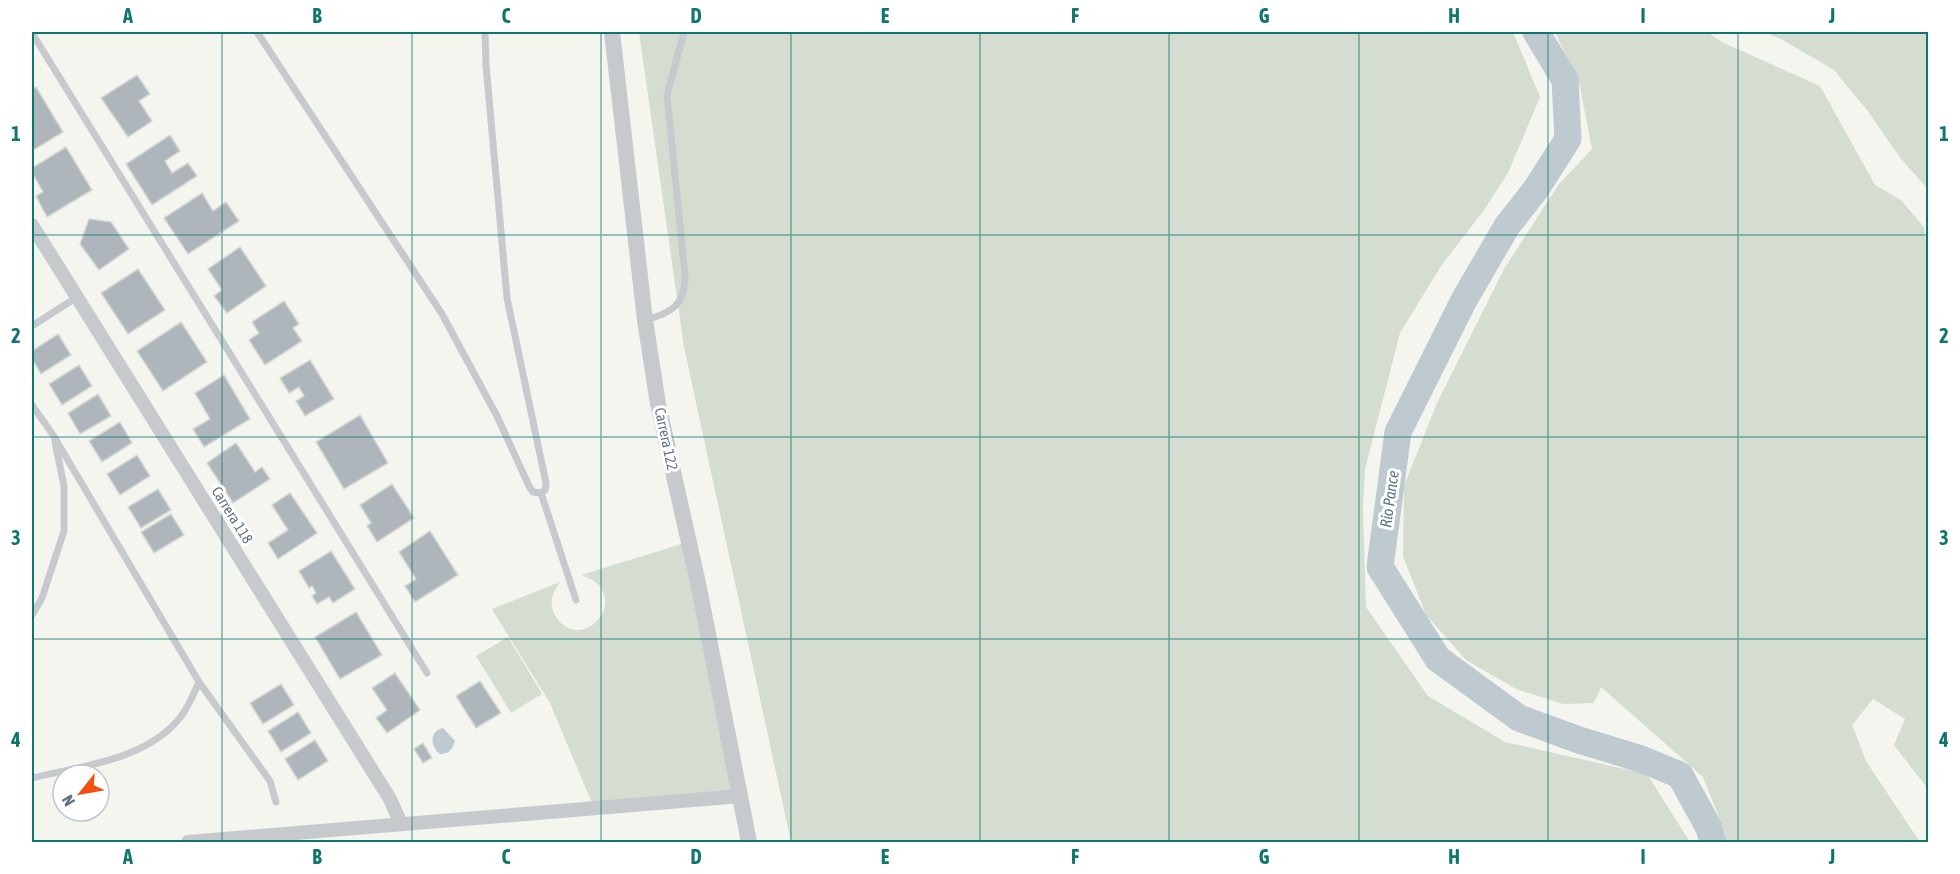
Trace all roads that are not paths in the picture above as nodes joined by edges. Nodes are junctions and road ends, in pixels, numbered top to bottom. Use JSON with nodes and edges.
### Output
{"nodes":[{"id":1,"x":257,"y":32,"type":"edge"},
{"id":2,"x":485,"y":32,"type":"edge"},
{"id":3,"x":612,"y":32,"type":"edge"},
{"id":4,"x":684,"y":32,"type":"edge"},
{"id":5,"x":32,"y":33,"type":"edge"},
{"id":6,"x":32,"y":225,"type":"edge"},
{"id":7,"x":77,"y":297,"type":"junction"},
{"id":8,"x":645,"y":320,"type":"junction"},
{"id":9,"x":32,"y":326,"type":"edge"},
{"id":10,"x":32,"y":405,"type":"edge"},
{"id":11,"x":53,"y":435,"type":"junction"},
{"id":12,"x":541,"y":493,"type":"junction"},
{"id":13,"x":576,"y":600,"type":"dead end"},
{"id":14,"x":32,"y":615,"type":"edge"},
{"id":15,"x":426,"y":673,"type":"dead end"},
{"id":16,"x":199,"y":682,"type":"junction"},
{"id":17,"x":32,"y":778,"type":"edge"},
{"id":18,"x":741,"y":796,"type":"junction"},
{"id":19,"x":276,"y":802,"type":"dead end"},
{"id":20,"x":401,"y":824,"type":"junction"},
{"id":21,"x":188,"y":843,"type":"edge"},
{"id":22,"x":749,"y":843,"type":"edge"}],
"edges":[{"from":1,"to":12,"type":"lane"},
{"from":2,"to":12,"type":"lane"},
{"from":3,"to":8,"type":"street","name":"Carrera 122"},
{"from":4,"to":8,"type":"lane"},
{"from":5,"to":15,"type":"lane"},
{"from":6,"to":7,"type":"street","name":"Carrera 118"},
{"from":7,"to":9,"type":"lane"},
{"from":7,"to":20,"type":"street","name":"Carrera 118"},
{"from":8,"to":18,"type":"street","name":"Carrera 122"},
{"from":10,"to":11,"type":"lane"},
{"from":11,"to":14,"type":"lane"},
{"from":11,"to":16,"type":"lane"},
{"from":12,"to":13,"type":"lane"},
{"from":16,"to":17,"type":"lane"},
{"from":16,"to":19,"type":"lane"},
{"from":18,"to":20,"type":"street"},
{"from":18,"to":22,"type":"street","name":"Carrera 122"},
{"from":20,"to":21,"type":"street"}]}
